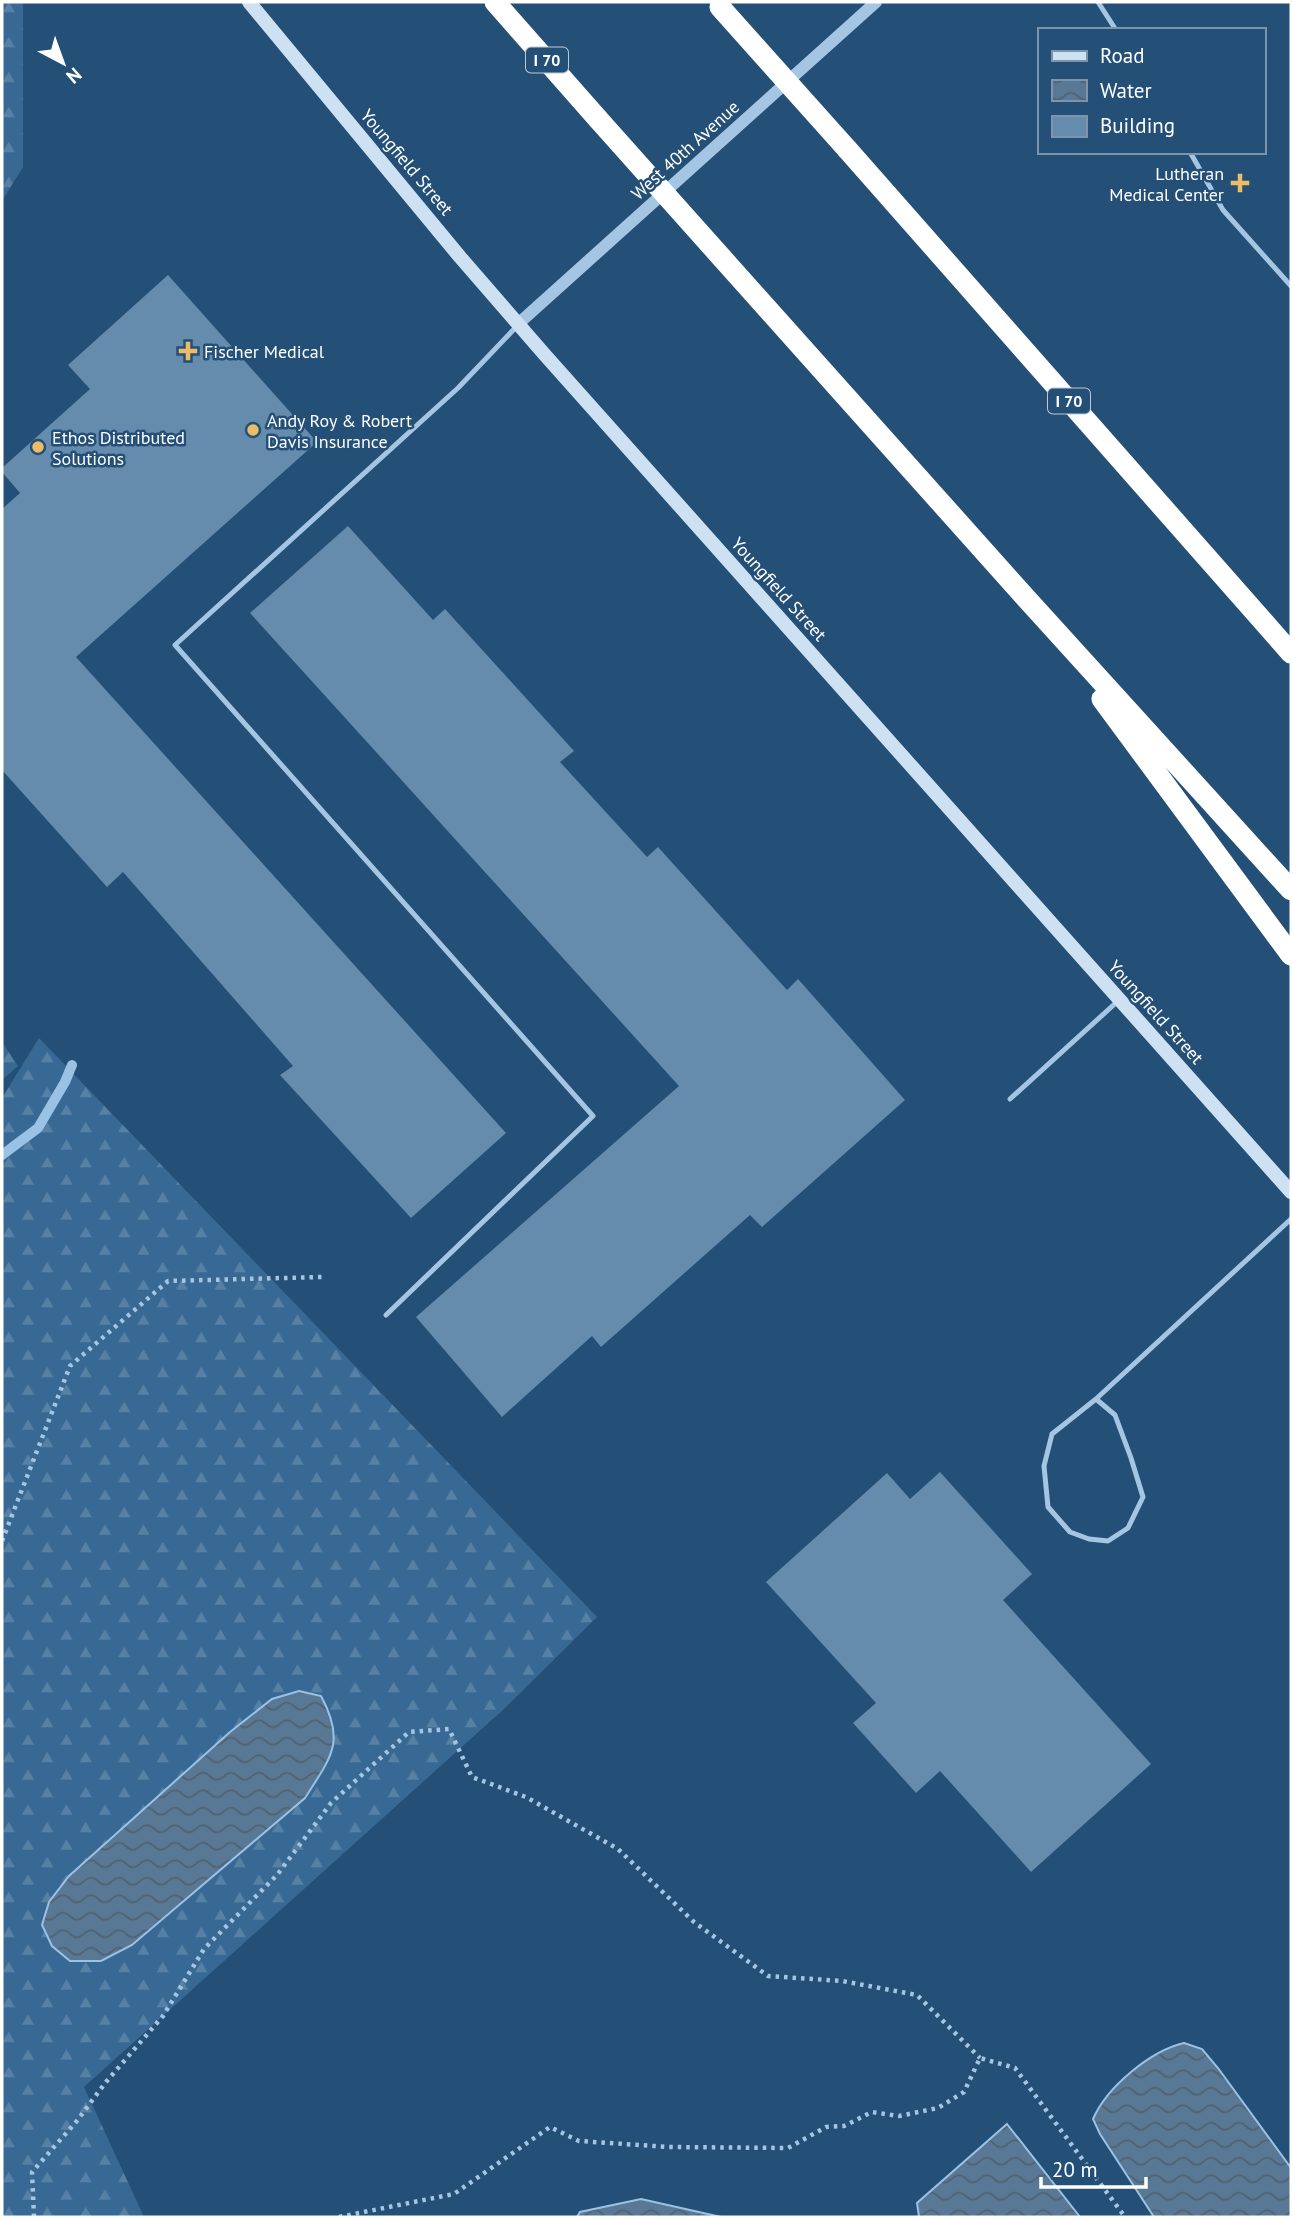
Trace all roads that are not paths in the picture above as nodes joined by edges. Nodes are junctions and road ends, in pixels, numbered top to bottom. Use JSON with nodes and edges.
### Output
{"nodes":[{"id":1,"x":249,"y":2,"type":"edge"},
{"id":2,"x":495,"y":2,"type":"edge"},
{"id":3,"x":876,"y":2,"type":"edge"},
{"id":4,"x":1098,"y":2,"type":"edge"},
{"id":5,"x":718,"y":4,"type":"edge"},
{"id":6,"x":1114,"y":28,"type":"edge"},
{"id":7,"x":1191,"y":154,"type":"edge"},
{"id":8,"x":1291,"y":286,"type":"edge"},
{"id":9,"x":518,"y":324,"type":"junction"},
{"id":10,"x":1025,"y":597,"type":"junction"},
{"id":11,"x":1291,"y":653,"type":"edge"},
{"id":12,"x":1291,"y":890,"type":"edge"},
{"id":13,"x":1291,"y":956,"type":"edge"},
{"id":14,"x":1119,"y":1000,"type":"junction"},
{"id":15,"x":1010,"y":1100,"type":"dead end"},
{"id":16,"x":1291,"y":1192,"type":"edge"},
{"id":17,"x":1291,"y":1219,"type":"edge"},
{"id":18,"x":386,"y":1315,"type":"dead end"},
{"id":19,"x":1096,"y":1399,"type":"junction"}],
"edges":[{"from":1,"to":9,"type":"main road","name":"Youngfield Street"},
{"from":2,"to":10,"type":"highway","number":"I 70","bridge":true},
{"from":3,"to":9,"type":"street","name":"West 40th Avenue"},
{"from":4,"to":6,"type":"lane"},
{"from":5,"to":11,"type":"highway","number":"I 70","bridge":true},
{"from":7,"to":8,"type":"lane"},
{"from":9,"to":14,"type":"main road","name":"Youngfield Street"},
{"from":9,"to":18,"type":"lane"},
{"from":10,"to":12,"type":"highway","number":"I 70"},
{"from":10,"to":13,"type":"highway"},
{"from":14,"to":15,"type":"lane"},
{"from":14,"to":16,"type":"main road","name":"Youngfield Street"},
{"from":17,"to":19,"type":"lane"},
{"from":19,"to":19,"type":"lane"}]}
